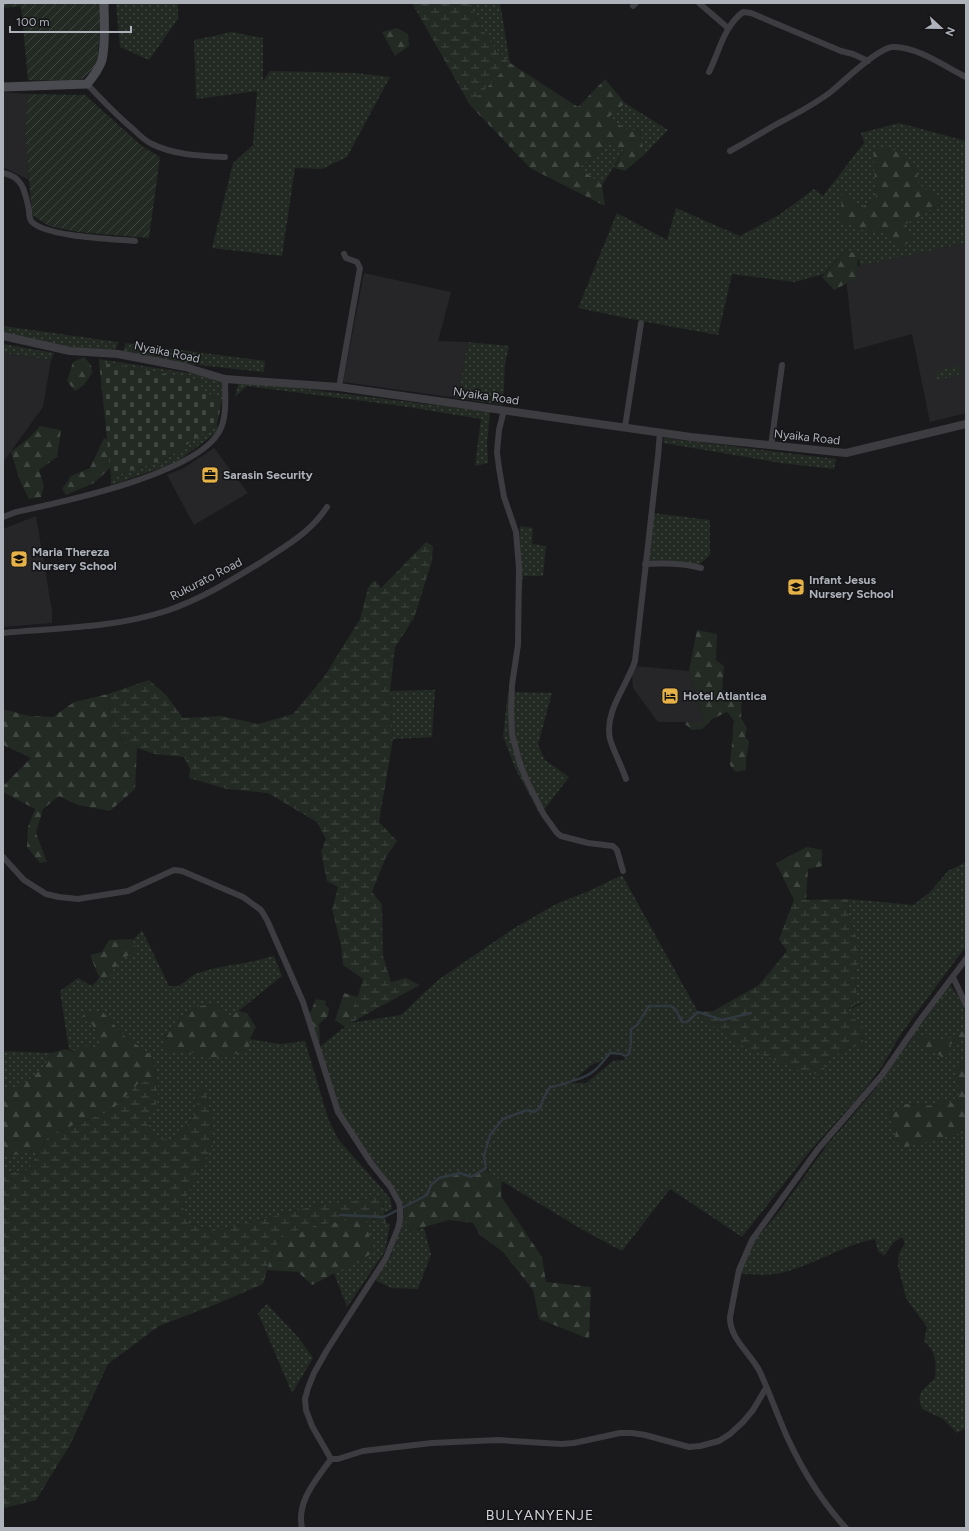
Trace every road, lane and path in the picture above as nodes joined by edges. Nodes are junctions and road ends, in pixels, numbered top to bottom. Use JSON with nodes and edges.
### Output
{"nodes":[{"id":1,"x":104,"y":3,"type":"edge"},
{"id":2,"x":699,"y":3,"type":"edge"},
{"id":3,"x":728,"y":28,"type":"junction"},
{"id":4,"x":868,"y":61,"type":"junction"},
{"id":5,"x":710,"y":72,"type":"dead end"},
{"id":6,"x":966,"y":77,"type":"edge"},
{"id":7,"x":87,"y":84,"type":"junction"},
{"id":8,"x":3,"y":87,"type":"edge"},
{"id":9,"x":730,"y":151,"type":"dead end"},
{"id":10,"x":225,"y":157,"type":"dead end"},
{"id":11,"x":3,"y":174,"type":"edge"},
{"id":12,"x":135,"y":241,"type":"dead end"},
{"id":13,"x":344,"y":254,"type":"dead end"},
{"id":14,"x":641,"y":323,"type":"dead end"},
{"id":15,"x":3,"y":336,"type":"edge"},
{"id":16,"x":782,"y":365,"type":"dead end"},
{"id":17,"x":225,"y":379,"type":"junction"},
{"id":18,"x":339,"y":387,"type":"junction"},
{"id":19,"x":504,"y":410,"type":"junction"},
{"id":20,"x":966,"y":424,"type":"edge"},
{"id":21,"x":625,"y":427,"type":"junction"},
{"id":22,"x":660,"y":432,"type":"junction"},
{"id":23,"x":771,"y":446,"type":"junction"},
{"id":24,"x":327,"y":507,"type":"dead end"},
{"id":25,"x":3,"y":517,"type":"edge"},
{"id":26,"x":645,"y":564,"type":"junction"},
{"id":27,"x":701,"y":568,"type":"dead end"},
{"id":28,"x":3,"y":634,"type":"edge"},
{"id":29,"x":626,"y":779,"type":"dead end"},
{"id":30,"x":3,"y":857,"type":"edge"},
{"id":31,"x":623,"y":871,"type":"dead end"},
{"id":32,"x":966,"y":959,"type":"edge"},
{"id":33,"x":953,"y":977,"type":"junction"},
{"id":34,"x":966,"y":1005,"type":"edge"},
{"id":35,"x":766,"y":1388,"type":"junction"},
{"id":36,"x":332,"y":1459,"type":"junction"},
{"id":37,"x":302,"y":1528,"type":"edge"},
{"id":38,"x":846,"y":1528,"type":"edge"}],
"edges":[{"from":1,"to":7,"type":"main road"},
{"from":2,"to":3,"type":"street"},
{"from":3,"to":4,"type":"street"},
{"from":3,"to":5,"type":"street"},
{"from":4,"to":6,"type":"street"},
{"from":4,"to":9,"type":"street"},
{"from":7,"to":8,"type":"main road"},
{"from":7,"to":10,"type":"street"},
{"from":11,"to":12,"type":"street"},
{"from":13,"to":18,"type":"street"},
{"from":14,"to":21,"type":"street"},
{"from":15,"to":17,"type":"street","name":"Nyaika Road"},
{"from":16,"to":23,"type":"street"},
{"from":17,"to":18,"type":"street","name":"Nyaika Road"},
{"from":17,"to":25,"type":"street"},
{"from":18,"to":19,"type":"street","name":"Nyaika Road"},
{"from":19,"to":21,"type":"street","name":"Nyaika Road"},
{"from":19,"to":31,"type":"street"},
{"from":20,"to":23,"type":"street","name":"Nyaika Road"},
{"from":21,"to":22,"type":"street","name":"Nyaika Road"},
{"from":22,"to":23,"type":"street","name":"Nyaika Road"},
{"from":22,"to":26,"type":"street"},
{"from":24,"to":28,"type":"street","name":"Rukurato Road"},
{"from":26,"to":27,"type":"street"},
{"from":26,"to":29,"type":"street"},
{"from":30,"to":36,"type":"street"},
{"from":32,"to":33,"type":"street"},
{"from":33,"to":34,"type":"street"},
{"from":33,"to":35,"type":"street"},
{"from":35,"to":36,"type":"street"},
{"from":35,"to":38,"type":"street"},
{"from":36,"to":37,"type":"street"}]}
